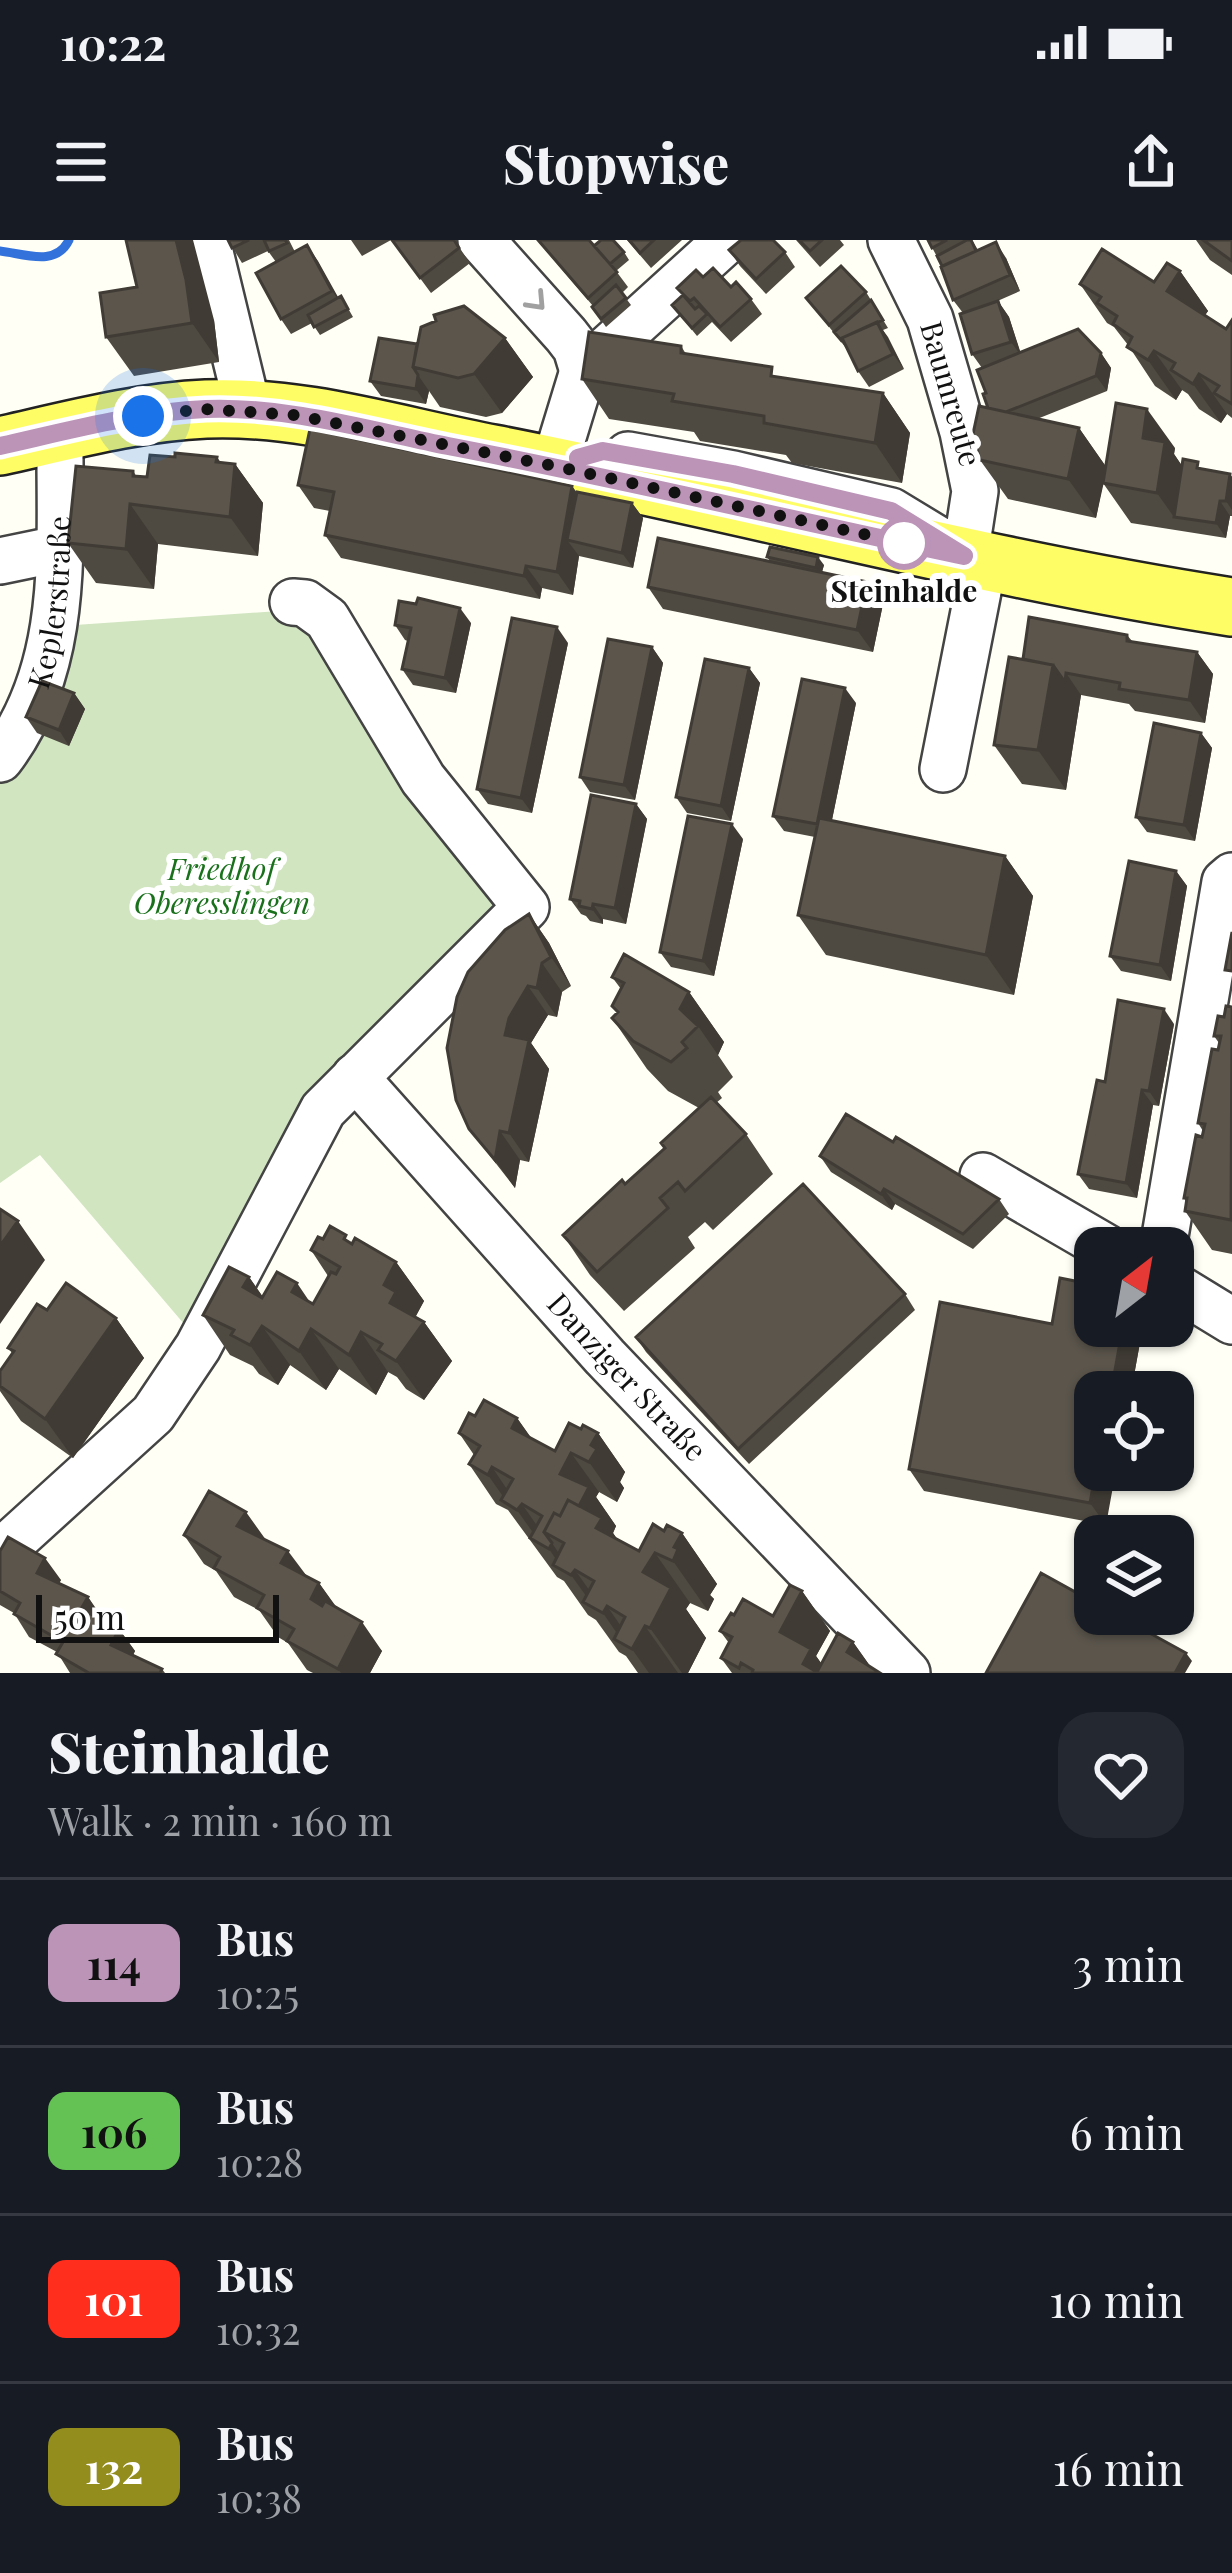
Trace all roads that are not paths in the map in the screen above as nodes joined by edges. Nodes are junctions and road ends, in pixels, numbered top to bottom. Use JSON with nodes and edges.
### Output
{"nodes":[{"id":1,"x":207,"y":240,"type":"edge"},
{"id":2,"x":481,"y":240,"type":"edge"},
{"id":3,"x":728,"y":240,"type":"edge"},
{"id":4,"x":891,"y":240,"type":"edge"},
{"id":5,"x":583,"y":370,"type":"junction"},
{"id":6,"x":248,"y":410,"type":"junction"},
{"id":7,"x":60,"y":433,"type":"junction"},
{"id":8,"x":0,"y":446,"type":"edge"},
{"id":9,"x":554,"y":466,"type":"junction"},
{"id":10,"x":58,"y":549,"type":"junction"},
{"id":11,"x":974,"y":558,"type":"junction"},
{"id":12,"x":0,"y":561,"type":"edge"},
{"id":13,"x":293,"y":602,"type":"dead end"},
{"id":14,"x":1232,"y":608,"type":"edge"},
{"id":15,"x":0,"y":759,"type":"edge"},
{"id":16,"x":943,"y":769,"type":"dead end"},
{"id":17,"x":1232,"y":875,"type":"edge"},
{"id":18,"x":355,"y":1077,"type":"junction"},
{"id":19,"x":983,"y":1176,"type":"dead end"},
{"id":20,"x":1167,"y":1227,"type":"edge"},
{"id":21,"x":1074,"y":1229,"type":"edge"},
{"id":22,"x":1194,"y":1298,"type":"edge"},
{"id":23,"x":1232,"y":1321,"type":"edge"},
{"id":24,"x":0,"y":1553,"type":"edge"},
{"id":25,"x":907,"y":1673,"type":"edge"}],
"edges":[{"from":1,"to":6,"type":"street"},
{"from":2,"to":5,"type":"street","one_way":true},
{"from":3,"to":5,"type":"street"},
{"from":4,"to":11,"type":"street","name":"Baumreute"},
{"from":5,"to":9,"type":"street"},
{"from":6,"to":7,"type":"main road"},
{"from":6,"to":9,"type":"main road"},
{"from":7,"to":8,"type":"main road"},
{"from":7,"to":10,"type":"street","name":"Keplerstraße"},
{"from":9,"to":11,"type":"main road"},
{"from":10,"to":12,"type":"street"},
{"from":10,"to":15,"type":"street","name":"Keplerstraße"},
{"from":11,"to":14,"type":"main road"},
{"from":11,"to":16,"type":"street","name":"Baumreute"},
{"from":13,"to":18,"type":"street"},
{"from":17,"to":20,"type":"street"},
{"from":18,"to":24,"type":"street"},
{"from":18,"to":25,"type":"street","name":"Danziger Straße"},
{"from":19,"to":21,"type":"street"},
{"from":22,"to":23,"type":"street"}]}
